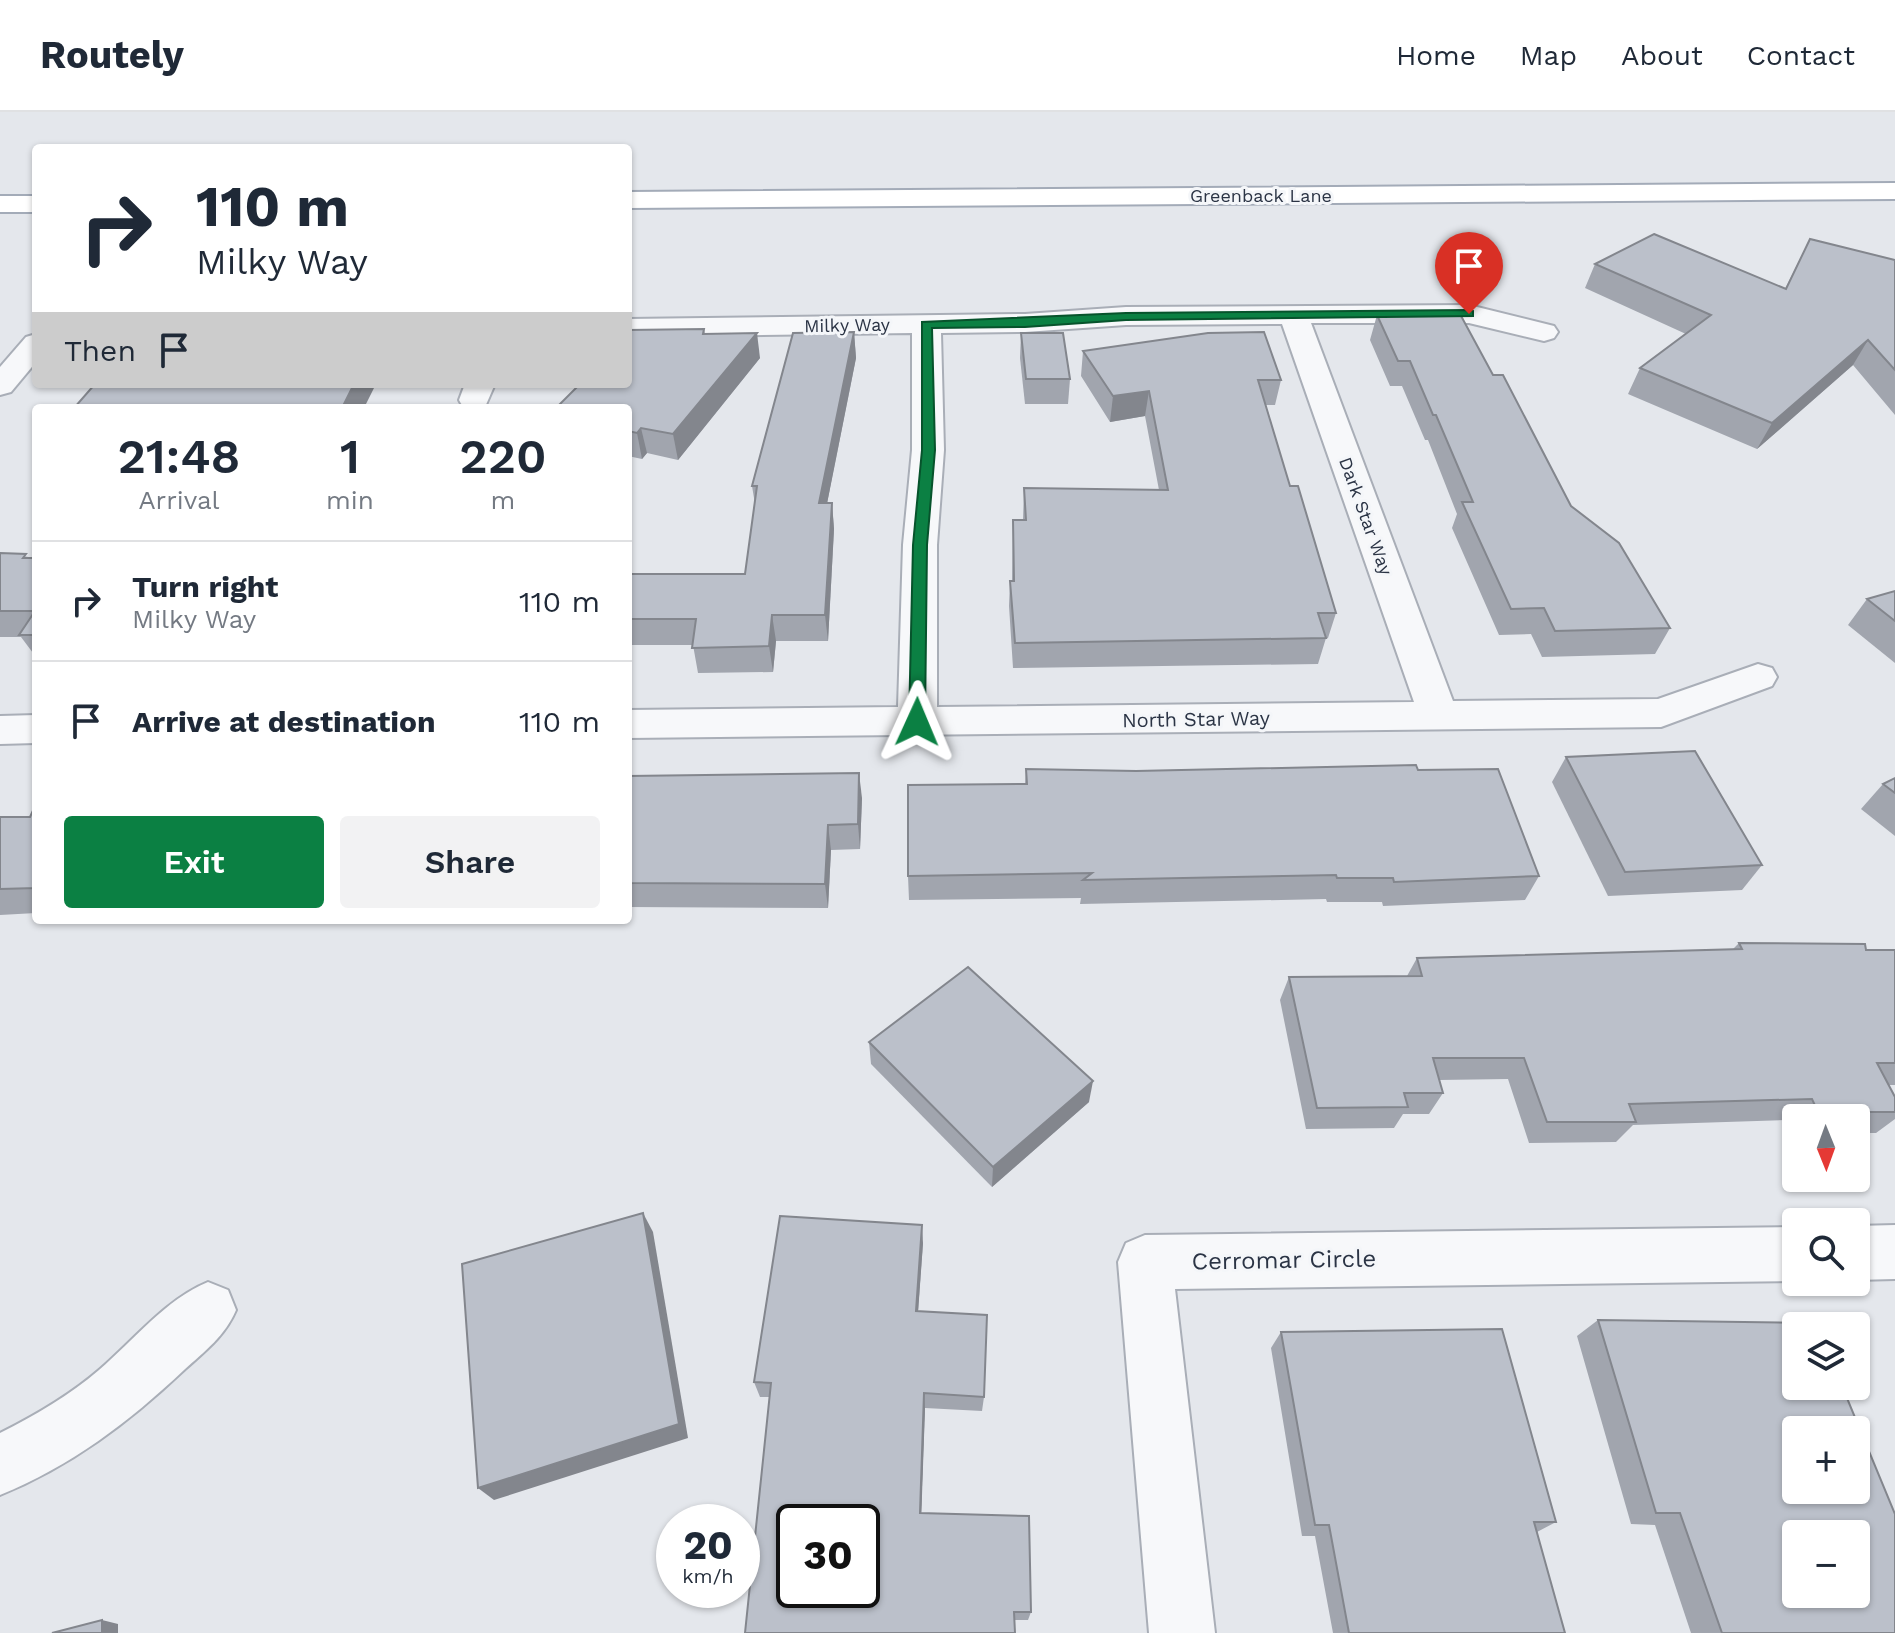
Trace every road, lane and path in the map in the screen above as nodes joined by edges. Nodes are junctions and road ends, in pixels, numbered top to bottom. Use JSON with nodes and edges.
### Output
{"nodes":[{"id":1,"x":1895,"y":191,"type":"edge"},
{"id":2,"x":632,"y":200,"type":"edge"},
{"id":3,"x":0,"y":204,"type":"edge"},
{"id":4,"x":32,"y":204,"type":"edge"},
{"id":5,"x":1293,"y":314,"type":"junction"},
{"id":6,"x":926,"y":324,"type":"junction"},
{"id":7,"x":632,"y":328,"type":"edge"},
{"id":8,"x":1544,"y":332,"type":"dead end"},
{"id":9,"x":28,"y":337,"type":"edge"},
{"id":10,"x":0,"y":386,"type":"edge"},
{"id":11,"x":1758,"y":677,"type":"dead end"},
{"id":12,"x":1439,"y":717,"type":"junction"},
{"id":13,"x":917,"y":722,"type":"junction"},
{"id":14,"x":632,"y":724,"type":"edge"},
{"id":15,"x":32,"y":729,"type":"edge"},
{"id":16,"x":0,"y":730,"type":"edge"},
{"id":17,"x":1782,"y":1254,"type":"edge"},
{"id":18,"x":208,"y":1310,"type":"dead end"},
{"id":19,"x":0,"y":1465,"type":"edge"},
{"id":20,"x":1182,"y":1633,"type":"edge"}],
"edges":[{"from":1,"to":2,"type":"main road","name":"Greenback Lane"},
{"from":3,"to":4,"type":"main road"},
{"from":5,"to":6,"type":"street","name":"Milky Way"},
{"from":5,"to":8,"type":"street","name":"Milky Way"},
{"from":5,"to":12,"type":"street","name":"Dark Star Way"},
{"from":6,"to":7,"type":"street","name":"Milky Way"},
{"from":6,"to":13,"type":"street"},
{"from":9,"to":10,"type":"street"},
{"from":11,"to":12,"type":"street","name":"North Star Way"},
{"from":12,"to":13,"type":"street","name":"North Star Way"},
{"from":13,"to":14,"type":"street","name":"North Star Way"},
{"from":15,"to":16,"type":"street"},
{"from":17,"to":20,"type":"street","name":"Cerromar Circle"},
{"from":18,"to":19,"type":"street"}]}
